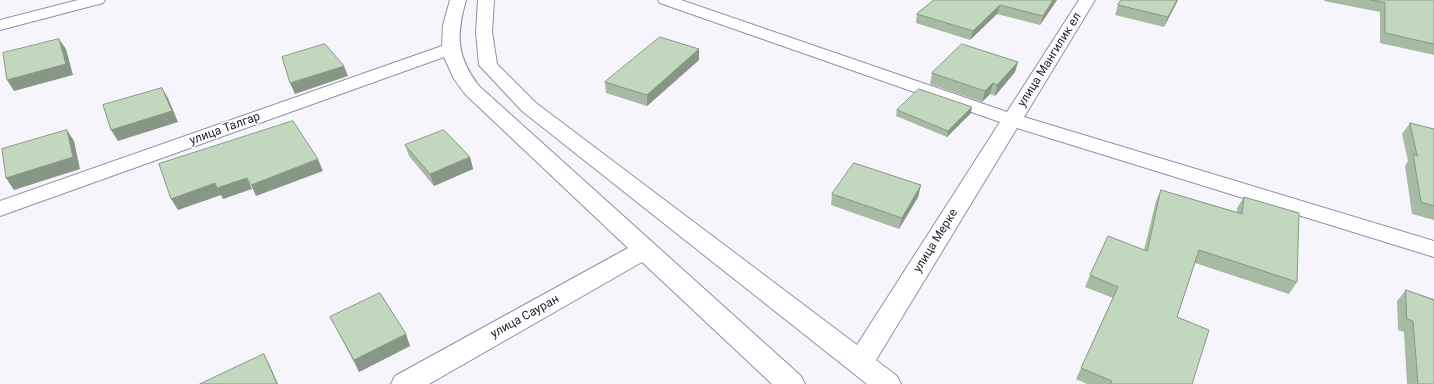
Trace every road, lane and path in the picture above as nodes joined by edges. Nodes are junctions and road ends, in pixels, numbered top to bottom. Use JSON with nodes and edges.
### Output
{"nodes":[{"id":1,"x":97,"y":0,"type":"edge"},
{"id":2,"x":458,"y":0,"type":"edge"},
{"id":3,"x":486,"y":0,"type":"edge"},
{"id":4,"x":666,"y":0,"type":"edge"},
{"id":5,"x":1087,"y":0,"type":"edge"},
{"id":6,"x":0,"y":25,"type":"edge"},
{"id":7,"x":451,"y":49,"type":"junction"},
{"id":8,"x":1012,"y":120,"type":"junction"},
{"id":9,"x":0,"y":209,"type":"edge"},
{"id":10,"x":1434,"y":249,"type":"edge"},
{"id":11,"x":644,"y":250,"type":"junction"},
{"id":12,"x":860,"y":363,"type":"junction"},
{"id":13,"x":405,"y":384,"type":"edge"},
{"id":14,"x":791,"y":384,"type":"edge"},
{"id":15,"x":887,"y":384,"type":"edge"}],
"edges":[{"from":1,"to":6,"type":"street"},
{"from":2,"to":7,"type":"street"},
{"from":3,"to":12,"type":"street"},
{"from":4,"to":8,"type":"street"},
{"from":5,"to":8,"type":"street","name":"улица Мангилик ел"},
{"from":7,"to":9,"type":"street","name":"улица Талгар"},
{"from":7,"to":11,"type":"street"},
{"from":8,"to":10,"type":"street"},
{"from":8,"to":12,"type":"street","name":"улица Мерке"},
{"from":11,"to":13,"type":"street","name":"улица Сауран"},
{"from":11,"to":14,"type":"street"},
{"from":12,"to":15,"type":"street"}]}
